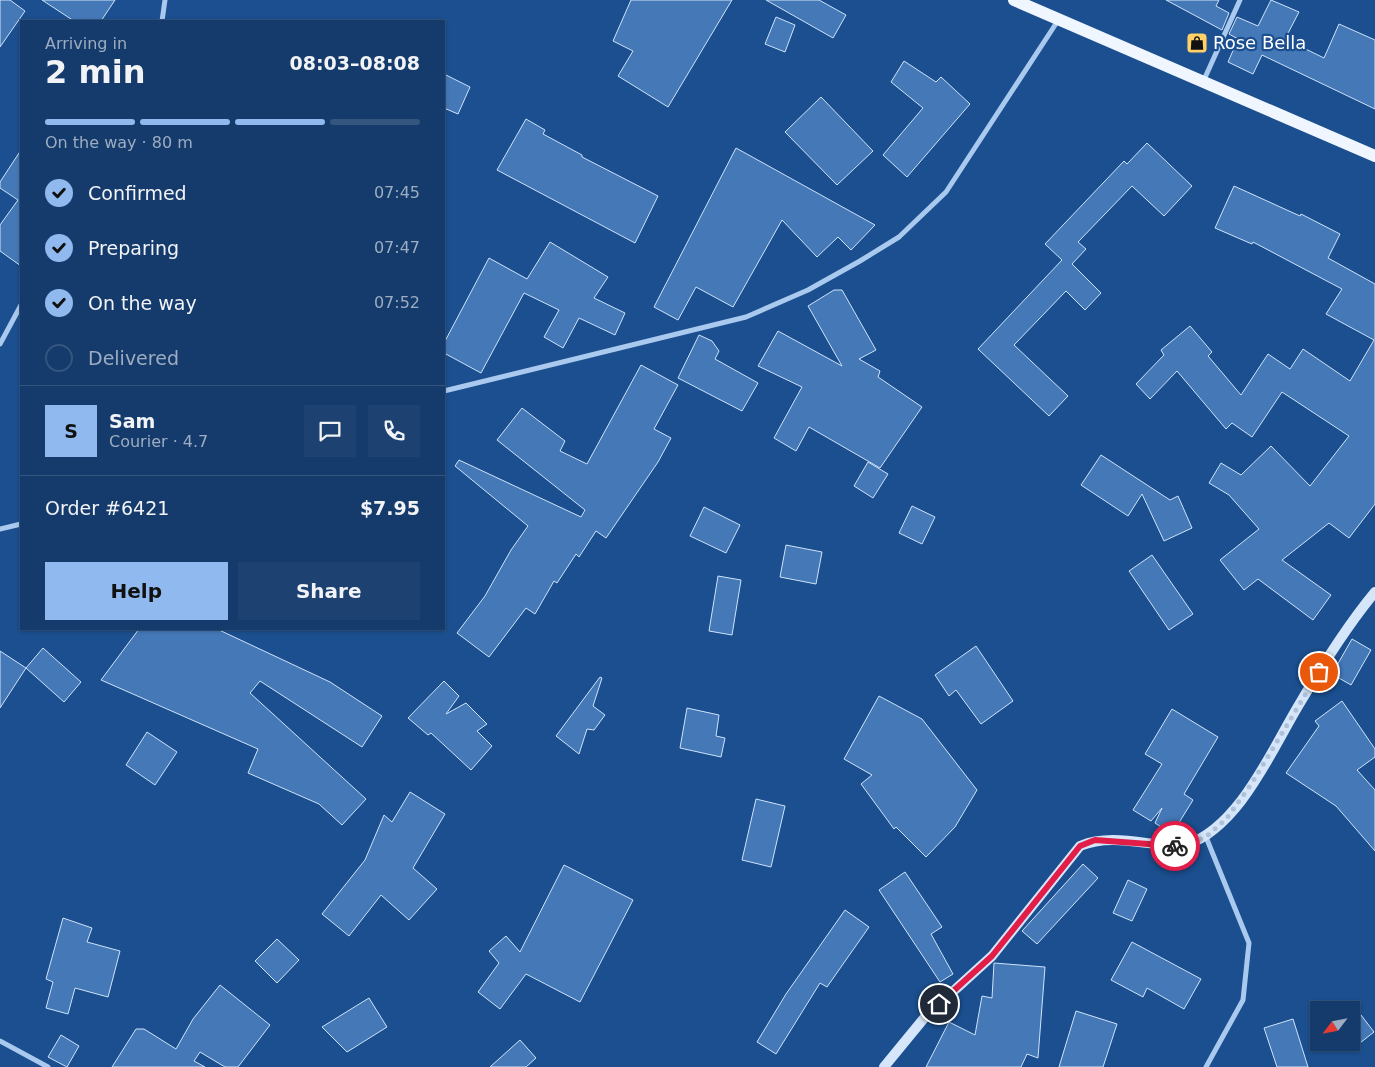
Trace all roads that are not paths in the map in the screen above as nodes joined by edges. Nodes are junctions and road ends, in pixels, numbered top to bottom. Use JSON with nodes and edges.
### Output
{"nodes":[{"id":1,"x":165,"y":0,"type":"edge"},
{"id":2,"x":1014,"y":0,"type":"edge"},
{"id":3,"x":1240,"y":0,"type":"edge"},
{"id":4,"x":1059,"y":19,"type":"junction"},
{"id":5,"x":162,"y":20,"type":"edge"},
{"id":6,"x":1203,"y":82,"type":"junction"},
{"id":7,"x":1375,"y":156,"type":"edge"},
{"id":8,"x":20,"y":307,"type":"edge"},
{"id":9,"x":0,"y":344,"type":"edge"},
{"id":10,"x":445,"y":391,"type":"edge"},
{"id":11,"x":20,"y":524,"type":"edge"},
{"id":12,"x":0,"y":529,"type":"edge"},
{"id":13,"x":1375,"y":592,"type":"edge"},
{"id":14,"x":1206,"y":837,"type":"junction"},
{"id":15,"x":0,"y":1041,"type":"edge"},
{"id":16,"x":48,"y":1067,"type":"edge"},
{"id":17,"x":884,"y":1067,"type":"edge"},
{"id":18,"x":1206,"y":1067,"type":"edge"}],
"edges":[{"from":1,"to":5,"type":"street"},
{"from":2,"to":4,"type":"main road"},
{"from":3,"to":6,"type":"street"},
{"from":4,"to":6,"type":"main road"},
{"from":4,"to":10,"type":"street"},
{"from":6,"to":7,"type":"main road"},
{"from":8,"to":9,"type":"street"},
{"from":11,"to":12,"type":"street"},
{"from":13,"to":14,"type":"street"},
{"from":14,"to":17,"type":"street"},
{"from":14,"to":18,"type":"street"},
{"from":15,"to":16,"type":"street"}]}
